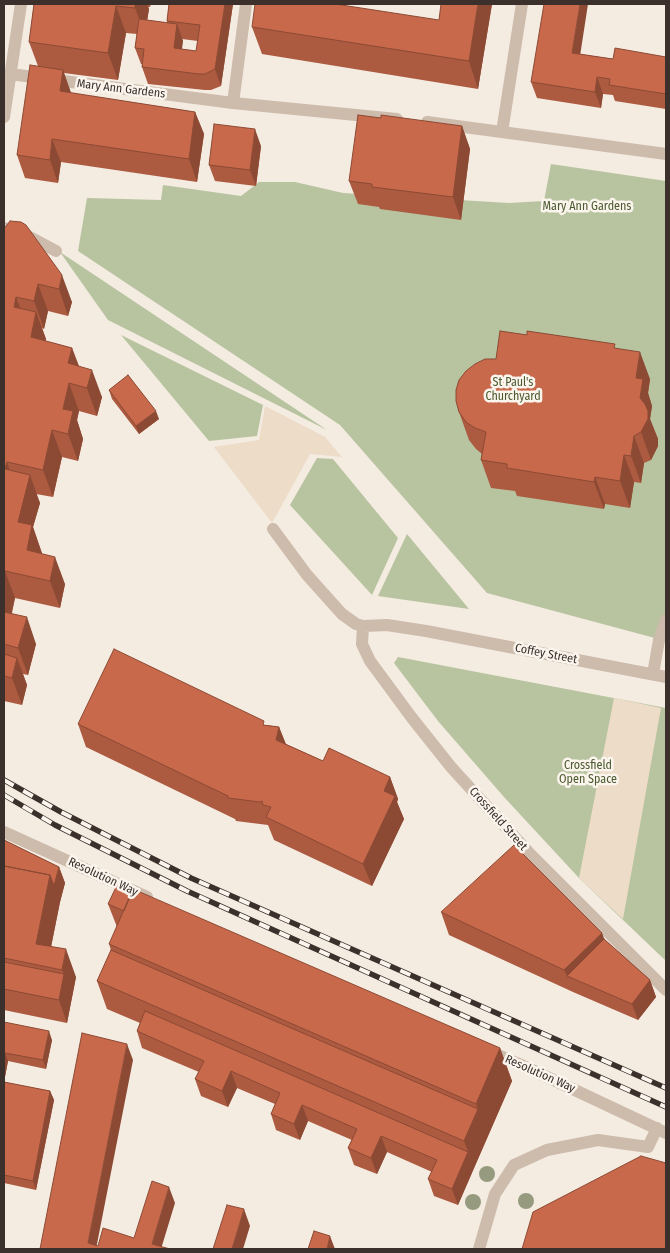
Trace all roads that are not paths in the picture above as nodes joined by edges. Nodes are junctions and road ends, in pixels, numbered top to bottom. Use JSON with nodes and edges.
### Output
{"nodes":[{"id":1,"x":21,"y":4,"type":"edge"},
{"id":2,"x":246,"y":4,"type":"edge"},
{"id":3,"x":522,"y":4,"type":"edge"},
{"id":4,"x":8,"y":55,"type":"edge"},
{"id":5,"x":10,"y":74,"type":"junction"},
{"id":6,"x":233,"y":103,"type":"junction"},
{"id":7,"x":4,"y":117,"type":"edge"},
{"id":8,"x":502,"y":132,"type":"junction"},
{"id":9,"x":666,"y":154,"type":"edge"},
{"id":10,"x":4,"y":228,"type":"edge"},
{"id":11,"x":56,"y":251,"type":"dead end"},
{"id":12,"x":273,"y":529,"type":"dead end"},
{"id":13,"x":666,"y":620,"type":"edge"},
{"id":14,"x":363,"y":626,"type":"junction"},
{"id":15,"x":653,"y":674,"type":"junction"},
{"id":16,"x":666,"y":677,"type":"edge"},
{"id":17,"x":4,"y":832,"type":"edge"},
{"id":18,"x":158,"y":903,"type":"edge"},
{"id":19,"x":666,"y":990,"type":"edge"},
{"id":20,"x":473,"y":1045,"type":"edge"},
{"id":21,"x":661,"y":1131,"type":"edge"},
{"id":22,"x":479,"y":1249,"type":"edge"}],
"edges":[{"from":1,"to":4,"type":"street"},
{"from":2,"to":6,"type":"street"},
{"from":3,"to":8,"type":"street"},
{"from":4,"to":5,"type":"street"},
{"from":5,"to":6,"type":"street","name":"Mary Ann Gardens"},
{"from":5,"to":7,"type":"street"},
{"from":6,"to":8,"type":"street","name":"Mary Ann Gardens"},
{"from":8,"to":9,"type":"street","name":"Mary Ann Gardens"},
{"from":10,"to":11,"type":"street"},
{"from":12,"to":14,"type":"street"},
{"from":13,"to":15,"type":"street"},
{"from":14,"to":15,"type":"street","name":"Coffey Street"},
{"from":14,"to":19,"type":"street","name":"Crossfield Street"},
{"from":15,"to":16,"type":"street","name":"Coffey Street"},
{"from":17,"to":18,"type":"street","name":"Resolution Way"},
{"from":20,"to":21,"type":"street","name":"Resolution Way"},
{"from":21,"to":22,"type":"street"}]}
